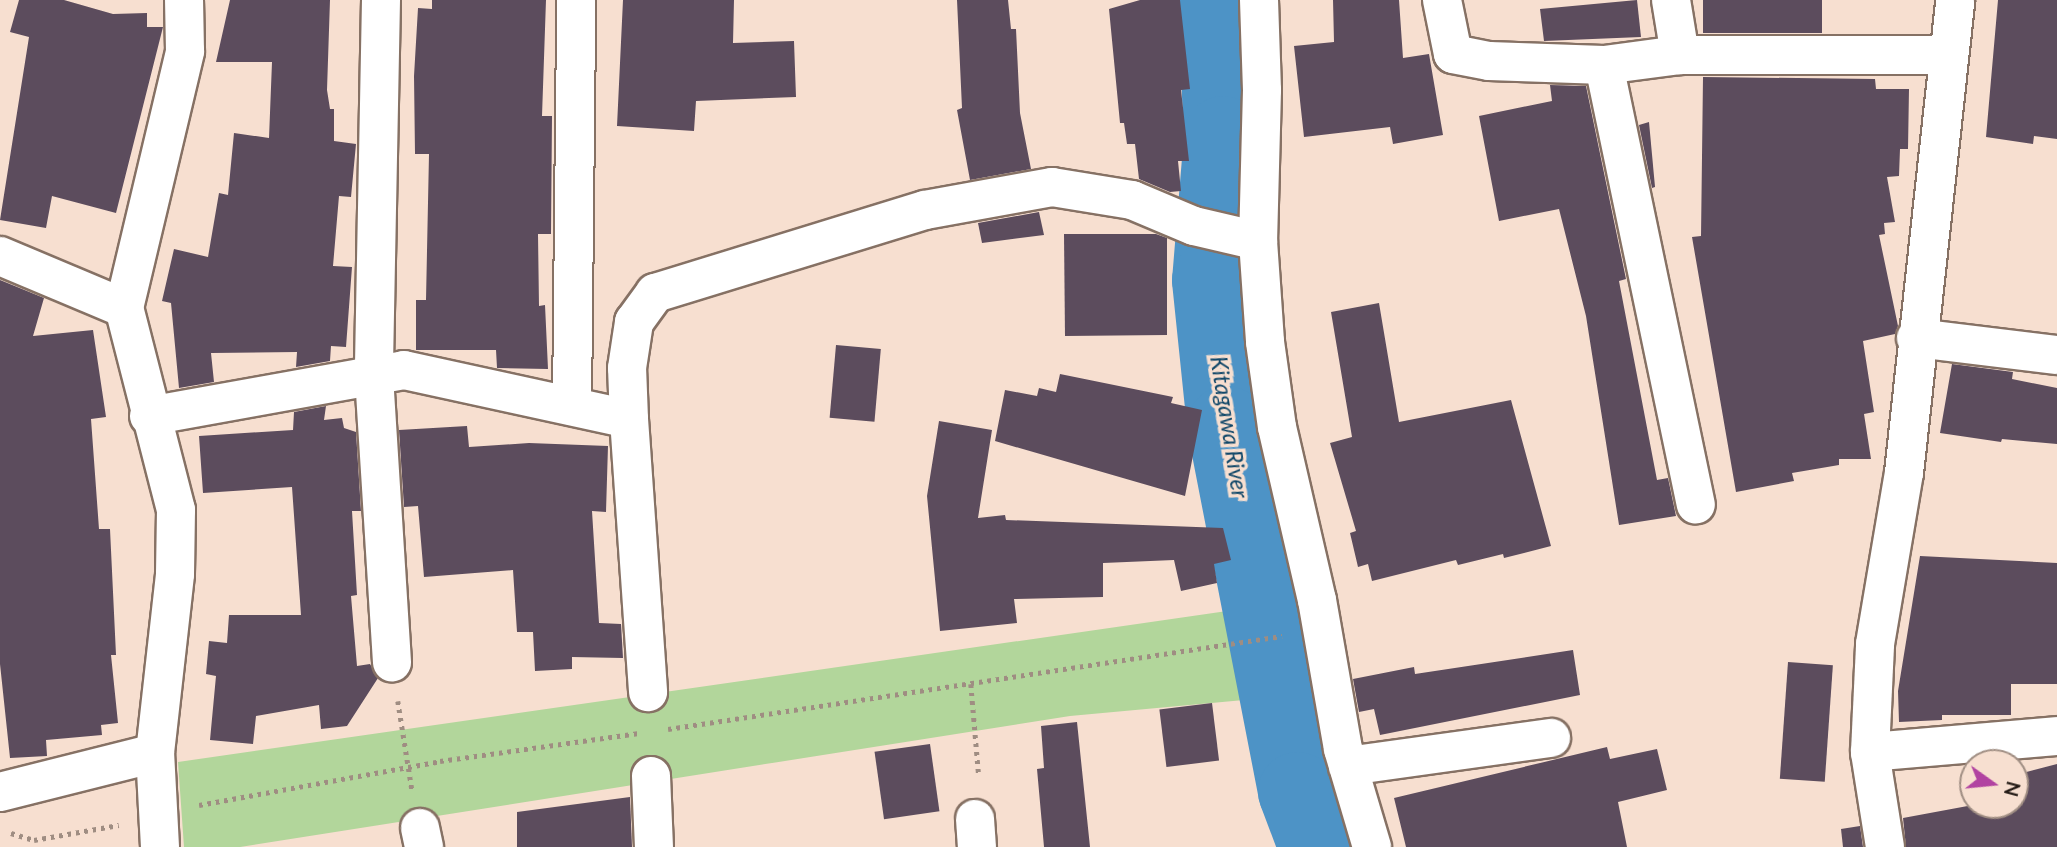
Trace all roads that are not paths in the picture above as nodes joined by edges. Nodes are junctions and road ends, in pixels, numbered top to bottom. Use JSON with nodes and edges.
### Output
{"nodes":[{"id":1,"x":184,"y":0,"type":"edge"},
{"id":2,"x":381,"y":0,"type":"edge"},
{"id":3,"x":576,"y":0,"type":"edge"},
{"id":4,"x":1259,"y":0,"type":"edge"},
{"id":5,"x":1442,"y":0,"type":"edge"},
{"id":6,"x":1671,"y":0,"type":"edge"},
{"id":7,"x":1955,"y":0,"type":"edge"},
{"id":8,"x":1680,"y":55,"type":"junction"},
{"id":9,"x":1948,"y":55,"type":"junction"},
{"id":10,"x":1604,"y":65,"type":"junction"},
{"id":11,"x":1254,"y":240,"type":"junction"},
{"id":12,"x":0,"y":256,"type":"edge"},
{"id":13,"x":124,"y":308,"type":"junction"},
{"id":14,"x":1916,"y":338,"type":"junction"},
{"id":15,"x":2057,"y":355,"type":"edge"},
{"id":16,"x":374,"y":376,"type":"junction"},
{"id":17,"x":572,"y":406,"type":"junction"},
{"id":18,"x":149,"y":416,"type":"junction"},
{"id":19,"x":629,"y":419,"type":"junction"},
{"id":20,"x":1696,"y":504,"type":"dead end"},
{"id":21,"x":393,"y":662,"type":"road end"},
{"id":22,"x":648,"y":692,"type":"dead end"},
{"id":23,"x":2057,"y":736,"type":"edge"},
{"id":24,"x":1551,"y":738,"type":"dead end"},
{"id":25,"x":1870,"y":752,"type":"junction"},
{"id":26,"x":155,"y":753,"type":"junction"},
{"id":27,"x":1348,"y":766,"type":"junction"},
{"id":28,"x":651,"y":776,"type":"dead end"},
{"id":29,"x":0,"y":792,"type":"edge"},
{"id":30,"x":160,"y":847,"type":"edge"},
{"id":31,"x":654,"y":847,"type":"edge"},
{"id":32,"x":1372,"y":847,"type":"edge"},
{"id":33,"x":1885,"y":847,"type":"edge"}],
"edges":[{"from":1,"to":13,"type":"street"},
{"from":2,"to":16,"type":"street"},
{"from":3,"to":17,"type":"street"},
{"from":4,"to":11,"type":"street"},
{"from":5,"to":10,"type":"street"},
{"from":6,"to":8,"type":"street"},
{"from":7,"to":9,"type":"street"},
{"from":8,"to":9,"type":"street"},
{"from":8,"to":10,"type":"street"},
{"from":9,"to":14,"type":"street"},
{"from":10,"to":20,"type":"street"},
{"from":11,"to":19,"type":"street"},
{"from":11,"to":27,"type":"street"},
{"from":12,"to":13,"type":"street"},
{"from":13,"to":18,"type":"street"},
{"from":14,"to":15,"type":"street"},
{"from":14,"to":25,"type":"street"},
{"from":16,"to":17,"type":"street"},
{"from":16,"to":18,"type":"street"},
{"from":16,"to":21,"type":"street"},
{"from":17,"to":19,"type":"street"},
{"from":18,"to":26,"type":"street"},
{"from":19,"to":22,"type":"street"},
{"from":23,"to":25,"type":"street"},
{"from":24,"to":27,"type":"street"},
{"from":25,"to":33,"type":"street"},
{"from":26,"to":29,"type":"street"},
{"from":26,"to":30,"type":"street"},
{"from":27,"to":32,"type":"street"},
{"from":28,"to":31,"type":"street"}]}
